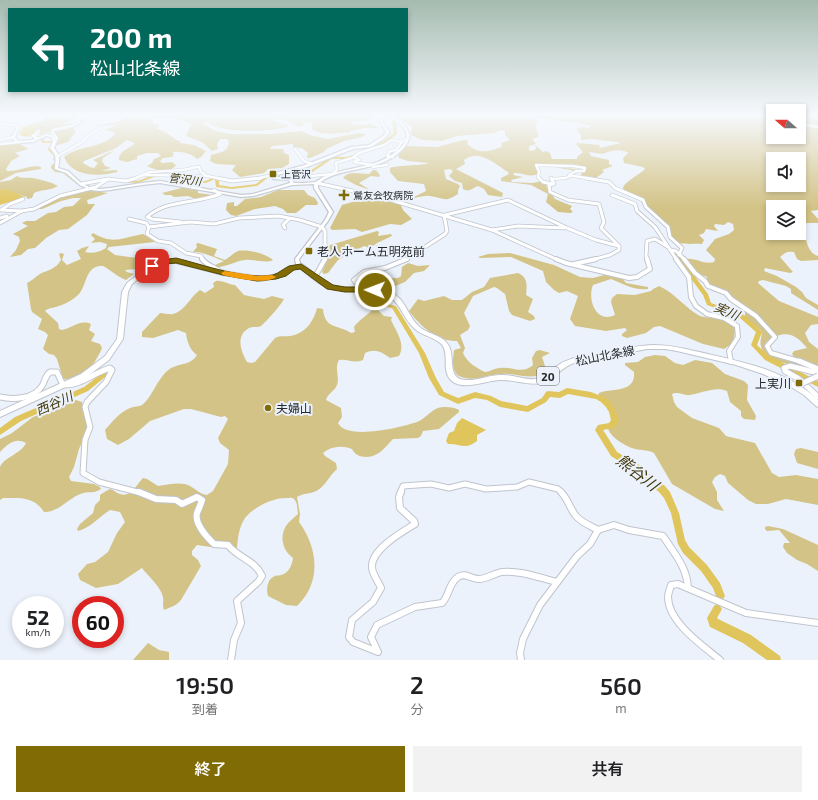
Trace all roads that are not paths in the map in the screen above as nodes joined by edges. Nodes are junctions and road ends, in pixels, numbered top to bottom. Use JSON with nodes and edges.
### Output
{"nodes":[{"id":1,"x":53,"y":146,"type":"edge"},
{"id":2,"x":76,"y":146,"type":"edge"},
{"id":3,"x":373,"y":146,"type":"edge"},
{"id":4,"x":380,"y":146,"type":"edge"},
{"id":5,"x":399,"y":146,"type":"edge"},
{"id":6,"x":404,"y":146,"type":"edge"},
{"id":7,"x":370,"y":148,"type":"junction"},
{"id":8,"x":295,"y":150,"type":"dead end"},
{"id":9,"x":58,"y":156,"type":"junction"},
{"id":10,"x":354,"y":156,"type":"junction"},
{"id":11,"x":393,"y":157,"type":"junction"},
{"id":12,"x":312,"y":164,"type":"junction"},
{"id":13,"x":387,"y":165,"type":"dead end"},
{"id":14,"x":372,"y":166,"type":"junction"},
{"id":15,"x":145,"y":175,"type":"junction"},
{"id":16,"x":272,"y":175,"type":"junction"},
{"id":17,"x":179,"y":176,"type":"junction"},
{"id":18,"x":207,"y":176,"type":"junction"},
{"id":19,"x":570,"y":176,"type":"junction"},
{"id":20,"x":290,"y":178,"type":"junction"},
{"id":21,"x":107,"y":180,"type":"junction"},
{"id":22,"x":308,"y":183,"type":"junction"},
{"id":23,"x":317,"y":183,"type":"junction"},
{"id":24,"x":81,"y":184,"type":"junction"},
{"id":25,"x":292,"y":184,"type":"junction"},
{"id":26,"x":554,"y":184,"type":"junction"},
{"id":27,"x":192,"y":187,"type":"junction"},
{"id":28,"x":93,"y":188,"type":"junction"},
{"id":29,"x":316,"y":188,"type":"junction"},
{"id":30,"x":615,"y":188,"type":"junction"},
{"id":31,"x":214,"y":190,"type":"junction"},
{"id":32,"x":612,"y":195,"type":"dead end"},
{"id":33,"x":620,"y":197,"type":"junction"},
{"id":34,"x":23,"y":199,"type":"dead end"},
{"id":35,"x":9,"y":211,"type":"junction"},
{"id":36,"x":22,"y":211,"type":"junction"},
{"id":37,"x":1,"y":214,"type":"dead end"},
{"id":38,"x":444,"y":215,"type":"junction"},
{"id":39,"x":0,"y":218,"type":"edge"},
{"id":40,"x":289,"y":219,"type":"junction"},
{"id":41,"x":129,"y":220,"type":"dead end"},
{"id":42,"x":0,"y":223,"type":"edge"},
{"id":43,"x":181,"y":223,"type":"junction"},
{"id":44,"x":149,"y":227,"type":"junction"},
{"id":45,"x":322,"y":227,"type":"junction"},
{"id":46,"x":285,"y":228,"type":"dead end"},
{"id":47,"x":567,"y":228,"type":"junction"},
{"id":48,"x":492,"y":230,"type":"junction"},
{"id":49,"x":619,"y":246,"type":"junction"},
{"id":50,"x":669,"y":248,"type":"junction"},
{"id":51,"x":679,"y":255,"type":"junction"},
{"id":52,"x":574,"y":264,"type":"junction"},
{"id":53,"x":298,"y":266,"type":"junction"},
{"id":54,"x":223,"y":273,"type":"junction"},
{"id":55,"x":315,"y":277,"type":"junction"},
{"id":56,"x":382,"y":291,"type":"junction"},
{"id":57,"x":731,"y":362,"type":"junction"},
{"id":58,"x":818,"y":369,"type":"edge"},
{"id":59,"x":818,"y":375,"type":"edge"},
{"id":60,"x":63,"y":385,"type":"junction"},
{"id":61,"x":798,"y":385,"type":"junction"},
{"id":62,"x":0,"y":397,"type":"edge"},
{"id":63,"x":818,"y":397,"type":"edge"},
{"id":64,"x":818,"y":404,"type":"edge"},
{"id":65,"x":0,"y":414,"type":"edge"},
{"id":66,"x":598,"y":530,"type":"junction"},
{"id":67,"x":558,"y":582,"type":"junction"},
{"id":68,"x":688,"y":588,"type":"junction"},
{"id":69,"x":818,"y":623,"type":"edge"},
{"id":70,"x":231,"y":660,"type":"edge"},
{"id":71,"x":521,"y":660,"type":"edge"},
{"id":72,"x":720,"y":660,"type":"edge"}],
"edges":[{"from":1,"to":9,"type":"main road"},
{"from":2,"to":9,"type":"street"},
{"from":3,"to":7,"type":"main road"},
{"from":4,"to":7,"type":"street"},
{"from":5,"to":11,"type":"street"},
{"from":6,"to":11,"type":"main road"},
{"from":7,"to":10,"type":"street"},
{"from":7,"to":12,"type":"main road"},
{"from":8,"to":12,"type":"street"},
{"from":9,"to":24,"type":"main road"},
{"from":10,"to":14,"type":"street"},
{"from":10,"to":20,"type":"street"},
{"from":11,"to":14,"type":"main road"},
{"from":12,"to":16,"type":"main road"},
{"from":13,"to":14,"type":"street"},
{"from":14,"to":23,"type":"main road"},
{"from":15,"to":17,"type":"street"},
{"from":15,"to":18,"type":"street"},
{"from":15,"to":21,"type":"street"},
{"from":16,"to":18,"type":"street"},
{"from":16,"to":20,"type":"main road"},
{"from":17,"to":18,"type":"street"},
{"from":17,"to":27,"type":"street"},
{"from":19,"to":26,"type":"street"},
{"from":19,"to":26,"type":"street"},
{"from":19,"to":30,"type":"street"},
{"from":20,"to":25,"type":"main road"},
{"from":21,"to":24,"type":"street"},
{"from":21,"to":28,"type":"street"},
{"from":22,"to":23,"type":"main road"},
{"from":22,"to":25,"type":"main road"},
{"from":22,"to":29,"type":"main road"},
{"from":23,"to":29,"type":"main road"},
{"from":23,"to":38,"type":"street"},
{"from":24,"to":28,"type":"main road"},
{"from":25,"to":31,"type":"main road"},
{"from":26,"to":49,"type":"street"},
{"from":27,"to":28,"type":"main road"},
{"from":27,"to":31,"type":"main road"},
{"from":28,"to":36,"type":"street"},
{"from":29,"to":45,"type":"main road"},
{"from":30,"to":33,"type":"street"},
{"from":30,"to":51,"type":"street"},
{"from":31,"to":43,"type":"street"},
{"from":32,"to":33,"type":"street"},
{"from":33,"to":50,"type":"street"},
{"from":34,"to":35,"type":"street"},
{"from":35,"to":36,"type":"street"},
{"from":35,"to":37,"type":"street"},
{"from":36,"to":39,"type":"street"},
{"from":36,"to":42,"type":"street"},
{"from":38,"to":47,"type":"street"},
{"from":38,"to":48,"type":"street"},
{"from":38,"to":56,"type":"street"},
{"from":40,"to":43,"type":"street"},
{"from":40,"to":45,"type":"street"},
{"from":40,"to":46,"type":"street"},
{"from":41,"to":44,"type":"street"},
{"from":43,"to":44,"type":"street"},
{"from":44,"to":54,"type":"street"},
{"from":45,"to":53,"type":"main road"},
{"from":45,"to":55,"type":"street"},
{"from":47,"to":48,"type":"street"},
{"from":47,"to":49,"type":"street"},
{"from":48,"to":52,"type":"street"},
{"from":49,"to":52,"type":"street"},
{"from":50,"to":51,"type":"street"},
{"from":50,"to":52,"type":"street"},
{"from":50,"to":57,"type":"street"},
{"from":51,"to":58,"type":"street"},
{"from":53,"to":54,"type":"main road"},
{"from":53,"to":55,"type":"main road","name":"松山北条線","number":"20"},
{"from":54,"to":60,"type":"main road"},
{"from":55,"to":56,"type":"main road","name":"松山北条線","number":"20"},
{"from":56,"to":57,"type":"main road","name":"松山北条線","number":"20"},
{"from":57,"to":61,"type":"main road","name":"松山北条線","number":"20"},
{"from":59,"to":61,"type":"street","bridge":true},
{"from":59,"to":63,"type":"street"},
{"from":60,"to":62,"type":"street"},
{"from":60,"to":65,"type":"main road"},
{"from":60,"to":70,"type":"street"},
{"from":61,"to":64,"type":"main road","name":"松山北条線","number":"20"},
{"from":66,"to":67,"type":"street"},
{"from":66,"to":67,"type":"street"},
{"from":66,"to":68,"type":"street"},
{"from":67,"to":71,"type":"street"},
{"from":68,"to":69,"type":"street"},
{"from":68,"to":72,"type":"street"}]}
